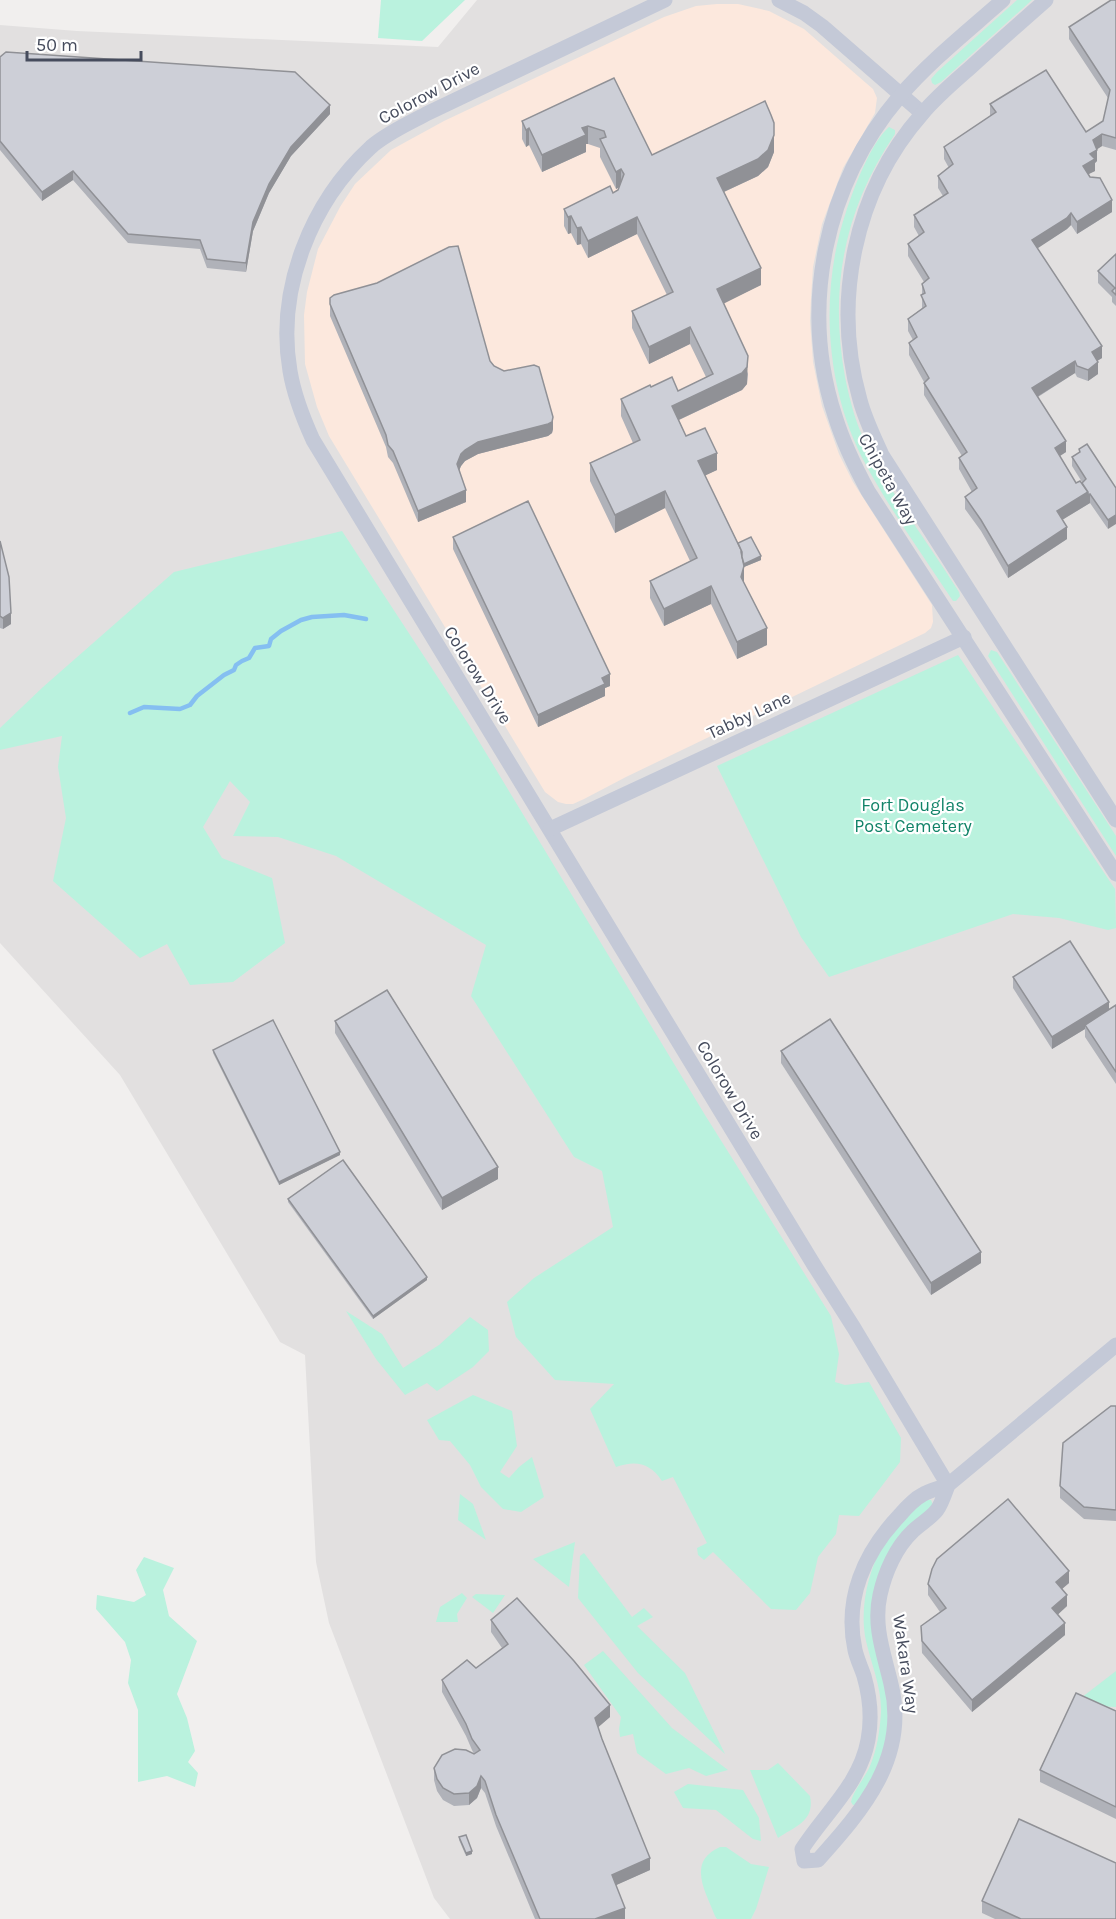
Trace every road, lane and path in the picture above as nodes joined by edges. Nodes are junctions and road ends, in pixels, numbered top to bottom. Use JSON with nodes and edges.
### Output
{"nodes":[{"id":1,"x":665,"y":0,"type":"edge"},
{"id":2,"x":779,"y":0,"type":"edge"},
{"id":3,"x":1003,"y":0,"type":"edge"},
{"id":4,"x":1046,"y":0,"type":"edge"},
{"id":5,"x":900,"y":95,"type":"junction"},
{"id":6,"x":922,"y":113,"type":"junction"},
{"id":7,"x":964,"y":637,"type":"junction"},
{"id":8,"x":1116,"y":820,"type":"edge"},
{"id":9,"x":550,"y":829,"type":"junction"},
{"id":10,"x":1116,"y":874,"type":"edge"},
{"id":11,"x":1116,"y":1346,"type":"edge"},
{"id":12,"x":948,"y":1485,"type":"junction"}],
"edges":[{"from":1,"to":9,"type":"street","name":"Colorow Drive"},
{"from":2,"to":5,"type":"street"},
{"from":3,"to":5,"type":"street","name":"Chipeta Way"},
{"from":4,"to":6,"type":"street","name":"Chipeta Way"},
{"from":5,"to":6,"type":"street"},
{"from":5,"to":7,"type":"street","name":"Chipeta Way"},
{"from":6,"to":8,"type":"street","name":"Chipeta Way"},
{"from":7,"to":9,"type":"street","name":"Tabby Lane"},
{"from":7,"to":10,"type":"street","name":"Chipeta Way"},
{"from":9,"to":12,"type":"street","name":"Colorow Drive"},
{"from":11,"to":12,"type":"street","name":"Wakara Way"},
{"from":12,"to":12,"type":"street","name":"Wakara Way"}]}
